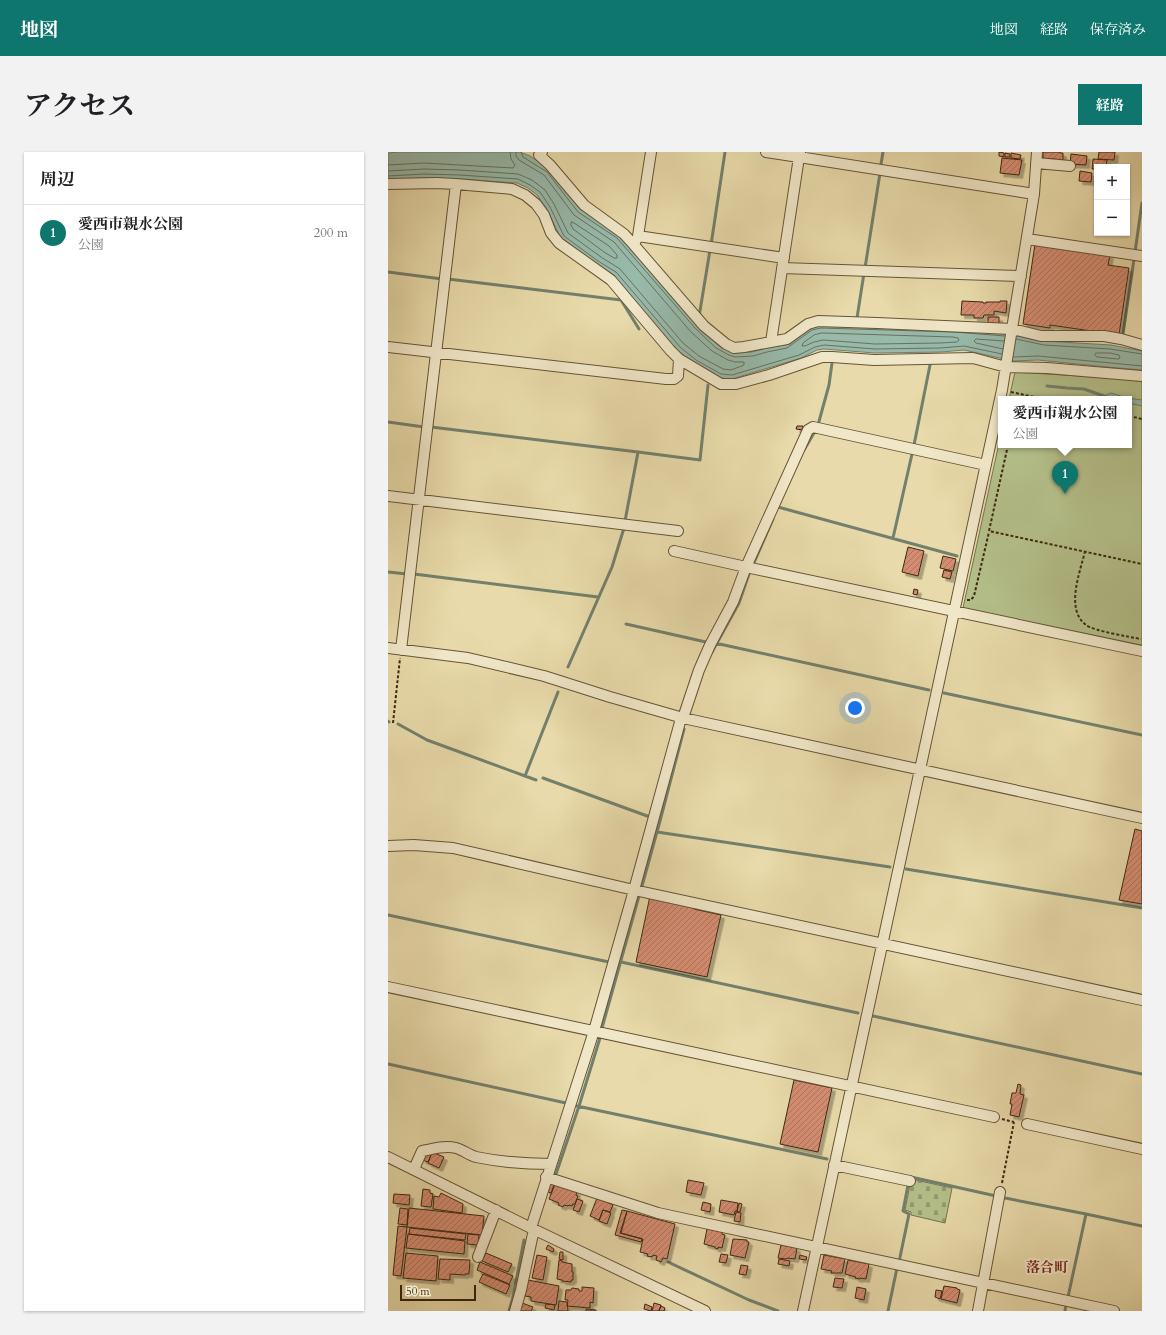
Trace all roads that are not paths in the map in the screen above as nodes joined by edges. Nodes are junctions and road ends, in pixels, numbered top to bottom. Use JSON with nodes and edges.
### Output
{"nodes":[{"id":1,"x":651,"y":152,"type":"edge"},
{"id":2,"x":766,"y":152,"type":"edge"},
{"id":3,"x":1036,"y":152,"type":"edge"},
{"id":4,"x":538,"y":153,"type":"edge"},
{"id":5,"x":800,"y":155,"type":"edge"},
{"id":6,"x":1036,"y":163,"type":"junction"},
{"id":7,"x":1070,"y":166,"type":"dead end"},
{"id":8,"x":388,"y":184,"type":"edge"},
{"id":9,"x":456,"y":184,"type":"junction"},
{"id":10,"x":1034,"y":194,"type":"junction"},
{"id":11,"x":1026,"y":239,"type":"junction"},
{"id":12,"x":636,"y":240,"type":"junction"},
{"id":13,"x":1142,"y":256,"type":"edge"},
{"id":14,"x":783,"y":263,"type":"junction"},
{"id":15,"x":1021,"y":276,"type":"junction"},
{"id":16,"x":1012,"y":330,"type":"junction"},
{"id":17,"x":771,"y":342,"type":"junction"},
{"id":18,"x":1142,"y":345,"type":"edge"},
{"id":19,"x":388,"y":347,"type":"edge"},
{"id":20,"x":436,"y":353,"type":"junction"},
{"id":21,"x":680,"y":359,"type":"junction"},
{"id":22,"x":1006,"y":365,"type":"junction"},
{"id":23,"x":1142,"y":376,"type":"edge"},
{"id":24,"x":1001,"y":396,"type":"edge"},
{"id":25,"x":998,"y":409,"type":"edge"},
{"id":26,"x":986,"y":465,"type":"junction"},
{"id":27,"x":388,"y":496,"type":"edge"},
{"id":28,"x":420,"y":499,"type":"junction"},
{"id":29,"x":678,"y":530,"type":"dead end"},
{"id":30,"x":674,"y":551,"type":"dead end"},
{"id":31,"x":746,"y":567,"type":"junction"},
{"id":32,"x":954,"y":611,"type":"junction"},
{"id":33,"x":388,"y":648,"type":"edge"},
{"id":34,"x":401,"y":650,"type":"junction"},
{"id":35,"x":1142,"y":651,"type":"edge"},
{"id":36,"x":682,"y":718,"type":"junction"},
{"id":37,"x":919,"y":770,"type":"junction"},
{"id":38,"x":1142,"y":818,"type":"edge"},
{"id":39,"x":388,"y":846,"type":"edge"},
{"id":40,"x":634,"y":890,"type":"junction"},
{"id":41,"x":882,"y":943,"type":"junction"},
{"id":42,"x":388,"y":987,"type":"edge"},
{"id":43,"x":1142,"y":1000,"type":"edge"},
{"id":44,"x":594,"y":1031,"type":"junction"},
{"id":45,"x":852,"y":1086,"type":"junction"},
{"id":46,"x":994,"y":1117,"type":"road end"},
{"id":47,"x":1026,"y":1124,"type":"road end"},
{"id":48,"x":1142,"y":1149,"type":"edge"},
{"id":49,"x":388,"y":1157,"type":"edge"},
{"id":50,"x":551,"y":1164,"type":"junction"},
{"id":51,"x":834,"y":1165,"type":"junction"},
{"id":52,"x":414,"y":1169,"type":"junction"},
{"id":53,"x":546,"y":1177,"type":"junction"},
{"id":54,"x":910,"y":1181,"type":"dead end"},
{"id":55,"x":1000,"y":1195,"type":"road end"},
{"id":56,"x":496,"y":1210,"type":"junction"},
{"id":57,"x":532,"y":1229,"type":"junction"},
{"id":58,"x":816,"y":1248,"type":"junction"},
{"id":59,"x":478,"y":1257,"type":"dead end"},
{"id":60,"x":983,"y":1283,"type":"junction"},
{"id":61,"x":699,"y":1310,"type":"edge"},
{"id":62,"x":515,"y":1311,"type":"edge"},
{"id":63,"x":803,"y":1311,"type":"edge"},
{"id":64,"x":978,"y":1311,"type":"edge"},
{"id":65,"x":1114,"y":1311,"type":"edge"}],
"edges":[{"from":1,"to":12,"type":"street"},
{"from":2,"to":5,"type":"street"},
{"from":3,"to":6,"type":"street"},
{"from":4,"to":12,"type":"street"},
{"from":5,"to":10,"type":"street"},
{"from":5,"to":14,"type":"street"},
{"from":6,"to":7,"type":"street"},
{"from":6,"to":10,"type":"street"},
{"from":8,"to":9,"type":"street"},
{"from":9,"to":20,"type":"street"},
{"from":9,"to":21,"type":"street"},
{"from":10,"to":11,"type":"street"},
{"from":11,"to":13,"type":"street"},
{"from":11,"to":15,"type":"street"},
{"from":12,"to":14,"type":"street"},
{"from":12,"to":17,"type":"street"},
{"from":14,"to":15,"type":"street"},
{"from":14,"to":17,"type":"street"},
{"from":15,"to":16,"type":"street"},
{"from":16,"to":17,"type":"street"},
{"from":16,"to":18,"type":"street"},
{"from":16,"to":22,"type":"street"},
{"from":19,"to":20,"type":"street"},
{"from":20,"to":21,"type":"street"},
{"from":20,"to":28,"type":"street"},
{"from":21,"to":22,"type":"street"},
{"from":22,"to":23,"type":"street"},
{"from":22,"to":24,"type":"street"},
{"from":25,"to":26,"type":"street"},
{"from":26,"to":31,"type":"street"},
{"from":26,"to":32,"type":"street"},
{"from":27,"to":28,"type":"street"},
{"from":28,"to":29,"type":"street"},
{"from":28,"to":34,"type":"street"},
{"from":30,"to":31,"type":"street"},
{"from":31,"to":32,"type":"street"},
{"from":31,"to":36,"type":"street"},
{"from":32,"to":35,"type":"street"},
{"from":32,"to":37,"type":"street"},
{"from":33,"to":34,"type":"street"},
{"from":34,"to":36,"type":"street"},
{"from":36,"to":37,"type":"street"},
{"from":36,"to":40,"type":"street"},
{"from":37,"to":38,"type":"street"},
{"from":37,"to":41,"type":"street"},
{"from":39,"to":40,"type":"street"},
{"from":40,"to":41,"type":"street"},
{"from":40,"to":44,"type":"street"},
{"from":41,"to":43,"type":"street"},
{"from":41,"to":45,"type":"street"},
{"from":42,"to":44,"type":"street"},
{"from":44,"to":45,"type":"street"},
{"from":44,"to":50,"type":"street"},
{"from":45,"to":46,"type":"street"},
{"from":45,"to":51,"type":"street"},
{"from":47,"to":48,"type":"street"},
{"from":49,"to":52,"type":"street"},
{"from":50,"to":52,"type":"street"},
{"from":50,"to":53,"type":"street"},
{"from":51,"to":54,"type":"street"},
{"from":51,"to":58,"type":"street"},
{"from":52,"to":56,"type":"street"},
{"from":53,"to":57,"type":"street"},
{"from":53,"to":58,"type":"street"},
{"from":55,"to":60,"type":"street"},
{"from":56,"to":57,"type":"street"},
{"from":56,"to":59,"type":"street"},
{"from":57,"to":61,"type":"street"},
{"from":57,"to":62,"type":"street"},
{"from":58,"to":60,"type":"street"},
{"from":58,"to":63,"type":"street"},
{"from":60,"to":64,"type":"street"},
{"from":60,"to":65,"type":"street"}]}
